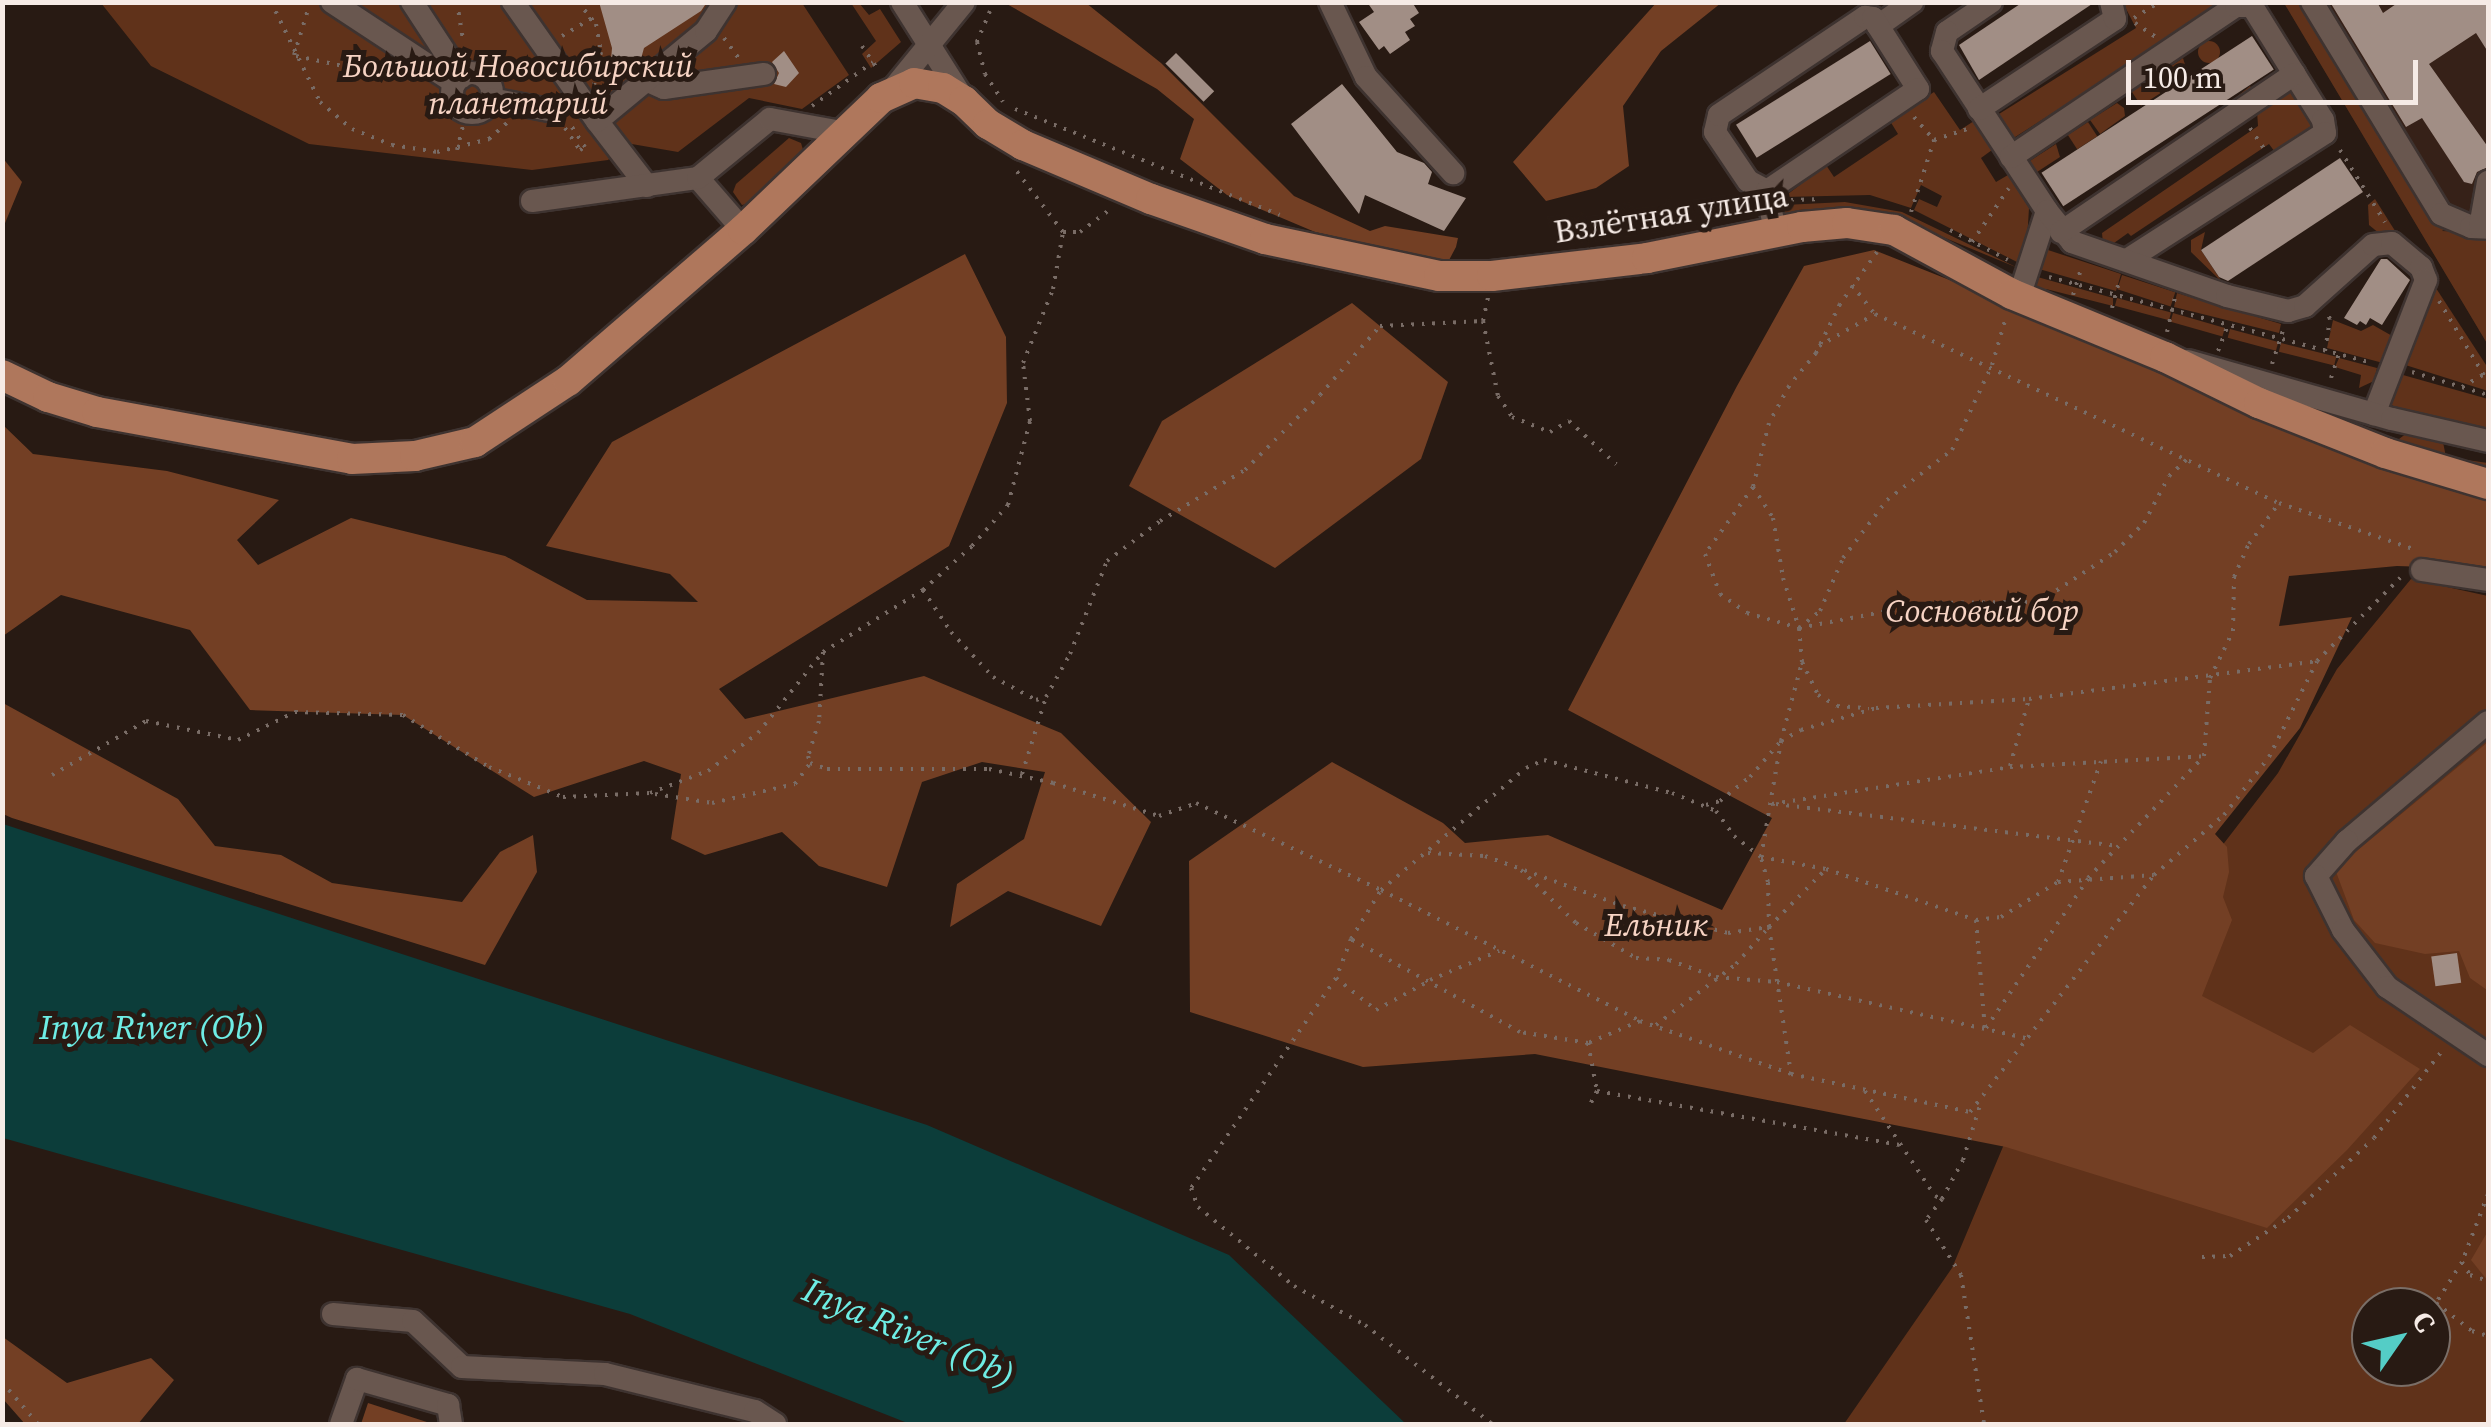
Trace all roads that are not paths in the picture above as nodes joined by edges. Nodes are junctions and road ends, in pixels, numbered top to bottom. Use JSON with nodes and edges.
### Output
{"nodes":[{"id":1,"x":332,"y":2,"type":"edge"},
{"id":2,"x":412,"y":2,"type":"edge"},
{"id":3,"x":514,"y":2,"type":"edge"},
{"id":4,"x":902,"y":2,"type":"edge"},
{"id":5,"x":964,"y":2,"type":"edge"},
{"id":6,"x":1330,"y":2,"type":"edge"},
{"id":7,"x":1912,"y":2,"type":"edge"},
{"id":8,"x":1991,"y":2,"type":"edge"},
{"id":9,"x":2111,"y":2,"type":"edge"},
{"id":10,"x":2312,"y":2,"type":"edge"},
{"id":11,"x":719,"y":12,"type":"edge"},
{"id":12,"x":1878,"y":26,"type":"junction"},
{"id":13,"x":930,"y":44,"type":"junction"},
{"id":14,"x":2294,"y":74,"type":"junction"},
{"id":15,"x":757,"y":75,"type":"road end"},
{"id":16,"x":458,"y":80,"type":"junction"},
{"id":17,"x":648,"y":81,"type":"junction"},
{"id":18,"x":887,"y":81,"type":"junction"},
{"id":19,"x":492,"y":87,"type":"junction"},
{"id":20,"x":964,"y":100,"type":"junction"},
{"id":21,"x":554,"y":111,"type":"dead end"},
{"id":22,"x":591,"y":114,"type":"junction"},
{"id":23,"x":1984,"y":115,"type":"junction"},
{"id":24,"x":846,"y":133,"type":"junction"},
{"id":25,"x":2016,"y":165,"type":"junction"},
{"id":26,"x":1453,"y":173,"type":"dead end"},
{"id":27,"x":698,"y":178,"type":"junction"},
{"id":28,"x":2488,"y":182,"type":"edge"},
{"id":29,"x":647,"y":186,"type":"junction"},
{"id":30,"x":1768,"y":196,"type":"junction"},
{"id":31,"x":532,"y":201,"type":"dead end"},
{"id":32,"x":2047,"y":211,"type":"junction"},
{"id":33,"x":2484,"y":227,"type":"edge"},
{"id":34,"x":743,"y":230,"type":"junction"},
{"id":35,"x":1775,"y":231,"type":"junction"},
{"id":36,"x":2061,"y":232,"type":"junction"},
{"id":37,"x":2129,"y":259,"type":"junction"},
{"id":38,"x":2020,"y":287,"type":"junction"},
{"id":39,"x":2162,"y":356,"type":"junction"},
{"id":40,"x":2,"y":375,"type":"edge"},
{"id":41,"x":2374,"y":414,"type":"junction"},
{"id":42,"x":2488,"y":441,"type":"edge"},
{"id":43,"x":2488,"y":484,"type":"edge"},
{"id":44,"x":2422,"y":570,"type":"road end"},
{"id":45,"x":2488,"y":580,"type":"edge"},
{"id":46,"x":2488,"y":722,"type":"edge"},
{"id":47,"x":2316,"y":876,"type":"junction"},
{"id":48,"x":2301,"y":902,"type":"dead end"},
{"id":49,"x":2488,"y":1055,"type":"edge"},
{"id":50,"x":333,"y":1314,"type":"dead end"},
{"id":51,"x":340,"y":1424,"type":"edge"},
{"id":52,"x":450,"y":1424,"type":"edge"},
{"id":53,"x":775,"y":1424,"type":"edge"}],
"edges":[{"from":1,"to":16,"type":"street"},
{"from":2,"to":16,"type":"street"},
{"from":3,"to":22,"type":"street"},
{"from":4,"to":13,"type":"street","name":"Взлётная улица"},
{"from":5,"to":13,"type":"street"},
{"from":6,"to":26,"type":"street"},
{"from":7,"to":12,"type":"street"},
{"from":8,"to":23,"type":"street"},
{"from":9,"to":23,"type":"street"},
{"from":10,"to":33,"type":"street"},
{"from":11,"to":17,"type":"street"},
{"from":12,"to":30,"type":"street"},
{"from":12,"to":30,"type":"street"},
{"from":13,"to":18,"type":"street"},
{"from":13,"to":20,"type":"street","name":"Взлётная улица"},
{"from":14,"to":25,"type":"street"},
{"from":14,"to":36,"type":"street"},
{"from":14,"to":37,"type":"street"},
{"from":15,"to":17,"type":"street"},
{"from":16,"to":19,"type":"street"},
{"from":16,"to":19,"type":"street"},
{"from":17,"to":22,"type":"street"},
{"from":18,"to":20,"type":"main road"},
{"from":18,"to":24,"type":"main road"},
{"from":19,"to":21,"type":"street"},
{"from":20,"to":35,"type":"main road","name":"Взлётная улица"},
{"from":22,"to":29,"type":"street"},
{"from":23,"to":25,"type":"street"},
{"from":24,"to":27,"type":"street"},
{"from":24,"to":34,"type":"main road"},
{"from":25,"to":32,"type":"street"},
{"from":27,"to":29,"type":"street"},
{"from":27,"to":34,"type":"street"},
{"from":28,"to":33,"type":"street"},
{"from":29,"to":31,"type":"street"},
{"from":30,"to":35,"type":"street"},
{"from":32,"to":36,"type":"street"},
{"from":32,"to":38,"type":"street"},
{"from":34,"to":40,"type":"main road"},
{"from":35,"to":38,"type":"main road","name":"Взлётная улица"},
{"from":36,"to":37,"type":"street"},
{"from":37,"to":41,"type":"street"},
{"from":38,"to":39,"type":"main road","name":"Взлётная улица"},
{"from":39,"to":41,"type":"street"},
{"from":39,"to":43,"type":"main road","name":"Взлётная улица"},
{"from":41,"to":42,"type":"street"},
{"from":44,"to":45,"type":"street"},
{"from":46,"to":47,"type":"street"},
{"from":47,"to":48,"type":"street"},
{"from":47,"to":49,"type":"street"},
{"from":50,"to":53,"type":"street"},
{"from":51,"to":52,"type":"street"}]}
